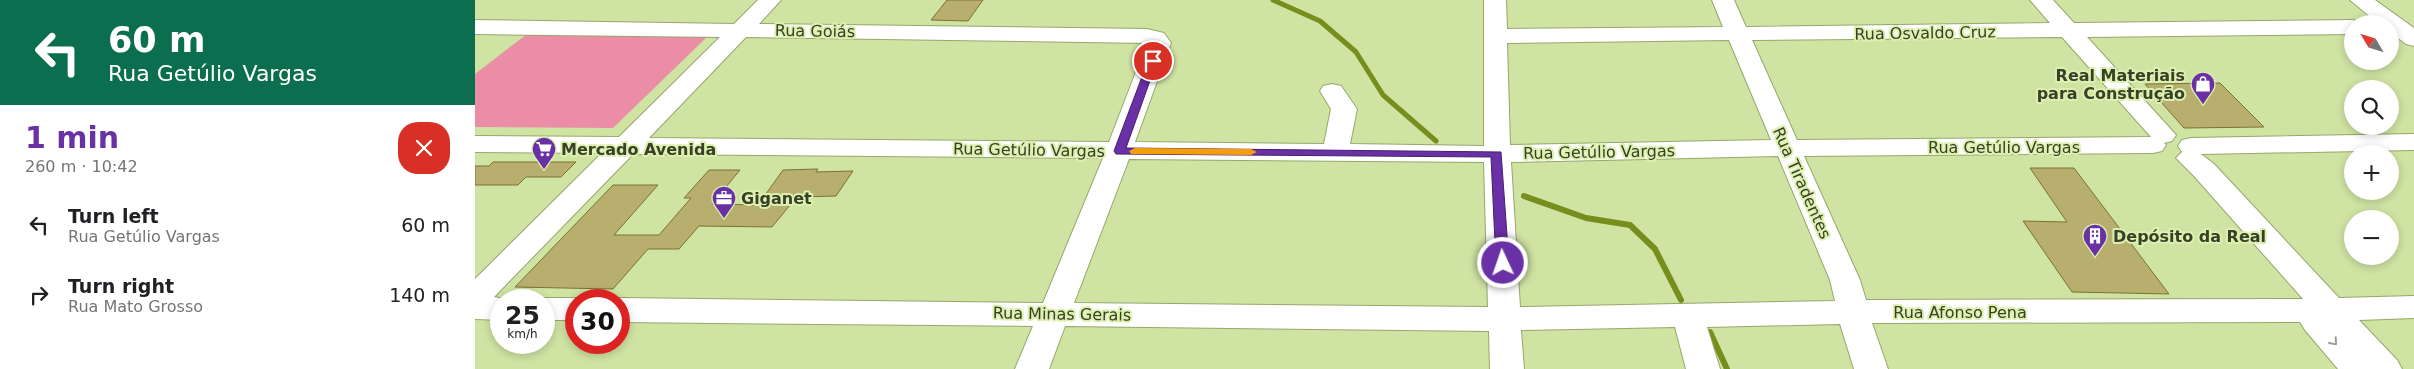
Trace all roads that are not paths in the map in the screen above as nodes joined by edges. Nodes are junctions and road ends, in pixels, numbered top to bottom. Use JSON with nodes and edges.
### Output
{"nodes":[{"id":1,"x":770,"y":0,"type":"edge"},
{"id":2,"x":1495,"y":0,"type":"edge"},
{"id":3,"x":1723,"y":0,"type":"edge"},
{"id":4,"x":2041,"y":0,"type":"edge"},
{"id":5,"x":2361,"y":0,"type":"edge"},
{"id":6,"x":475,"y":27,"type":"edge"},
{"id":7,"x":2344,"y":27,"type":"edge"},
{"id":8,"x":740,"y":30,"type":"junction"},
{"id":9,"x":2404,"y":30,"type":"edge"},
{"id":10,"x":2069,"y":31,"type":"junction"},
{"id":11,"x":1738,"y":35,"type":"junction"},
{"id":12,"x":1497,"y":36,"type":"junction"},
{"id":13,"x":1333,"y":91,"type":"dead end"},
{"id":14,"x":2414,"y":142,"type":"edge"},
{"id":15,"x":475,"y":144,"type":"edge"},
{"id":16,"x":625,"y":146,"type":"junction"},
{"id":17,"x":1787,"y":148,"type":"junction"},
{"id":18,"x":2175,"y":149,"type":"junction"},
{"id":19,"x":1119,"y":151,"type":"junction"},
{"id":20,"x":1335,"y":153,"type":"junction"},
{"id":21,"x":1497,"y":154,"type":"junction"},
{"id":22,"x":475,"y":298,"type":"edge"},
{"id":23,"x":2414,"y":307,"type":"edge"},
{"id":24,"x":475,"y":308,"type":"edge"},
{"id":25,"x":490,"y":308,"type":"edge"},
{"id":26,"x":630,"y":310,"type":"edge"},
{"id":27,"x":2319,"y":310,"type":"junction"},
{"id":28,"x":1853,"y":312,"type":"junction"},
{"id":29,"x":1054,"y":314,"type":"junction"},
{"id":30,"x":1688,"y":315,"type":"junction"},
{"id":31,"x":1506,"y":319,"type":"junction"},
{"id":32,"x":1032,"y":369,"type":"edge"},
{"id":33,"x":1507,"y":369,"type":"edge"},
{"id":34,"x":1703,"y":369,"type":"edge"},
{"id":35,"x":1871,"y":369,"type":"edge"},
{"id":36,"x":2358,"y":369,"type":"edge"},
{"id":37,"x":2385,"y":369,"type":"edge"}],
"edges":[{"from":1,"to":8,"type":"street"},
{"from":2,"to":12,"type":"street"},
{"from":3,"to":11,"type":"street","name":"Rua Tiradentes"},
{"from":4,"to":10,"type":"street"},
{"from":5,"to":9,"type":"street"},
{"from":6,"to":8,"type":"street","name":"Rua Goiás"},
{"from":7,"to":10,"type":"street","name":"Rua Osvaldo Cruz"},
{"from":8,"to":16,"type":"street"},
{"from":8,"to":19,"type":"street","name":"Rua Goiás"},
{"from":10,"to":11,"type":"street","name":"Rua Osvaldo Cruz"},
{"from":10,"to":18,"type":"street"},
{"from":11,"to":12,"type":"street","name":"Rua Osvaldo Cruz"},
{"from":11,"to":17,"type":"street","name":"Rua Tiradentes"},
{"from":12,"to":21,"type":"street"},
{"from":13,"to":20,"type":"street"},
{"from":14,"to":18,"type":"street","name":"Rua Getúlio Vargas"},
{"from":15,"to":16,"type":"street","name":"Rua Getúlio Vargas"},
{"from":16,"to":19,"type":"street","name":"Rua Getúlio Vargas"},
{"from":16,"to":22,"type":"street"},
{"from":17,"to":18,"type":"street","name":"Rua Getúlio Vargas"},
{"from":17,"to":21,"type":"street","name":"Rua Getúlio Vargas"},
{"from":17,"to":28,"type":"street","name":"Rua Tiradentes"},
{"from":18,"to":27,"type":"street"},
{"from":19,"to":20,"type":"street","name":"Rua Getúlio Vargas"},
{"from":19,"to":29,"type":"street"},
{"from":20,"to":21,"type":"street","name":"Rua Getúlio Vargas"},
{"from":21,"to":31,"type":"street"},
{"from":23,"to":27,"type":"street","name":"Rua Afonso Pena"},
{"from":24,"to":25,"type":"street"},
{"from":26,"to":29,"type":"street","name":"Rua Minas Gerais"},
{"from":27,"to":28,"type":"street","name":"Rua Afonso Pena"},
{"from":27,"to":36,"type":"street","one_way":true},
{"from":27,"to":37,"type":"street"},
{"from":28,"to":30,"type":"street","name":"Rua Afonso Pena"},
{"from":28,"to":35,"type":"street","name":"Rua Tiradentes"},
{"from":29,"to":31,"type":"street","name":"Rua Minas Gerais"},
{"from":29,"to":32,"type":"street"},
{"from":30,"to":31,"type":"street","name":"Rua Afonso Pena"},
{"from":30,"to":34,"type":"street"},
{"from":31,"to":33,"type":"street"}]}
